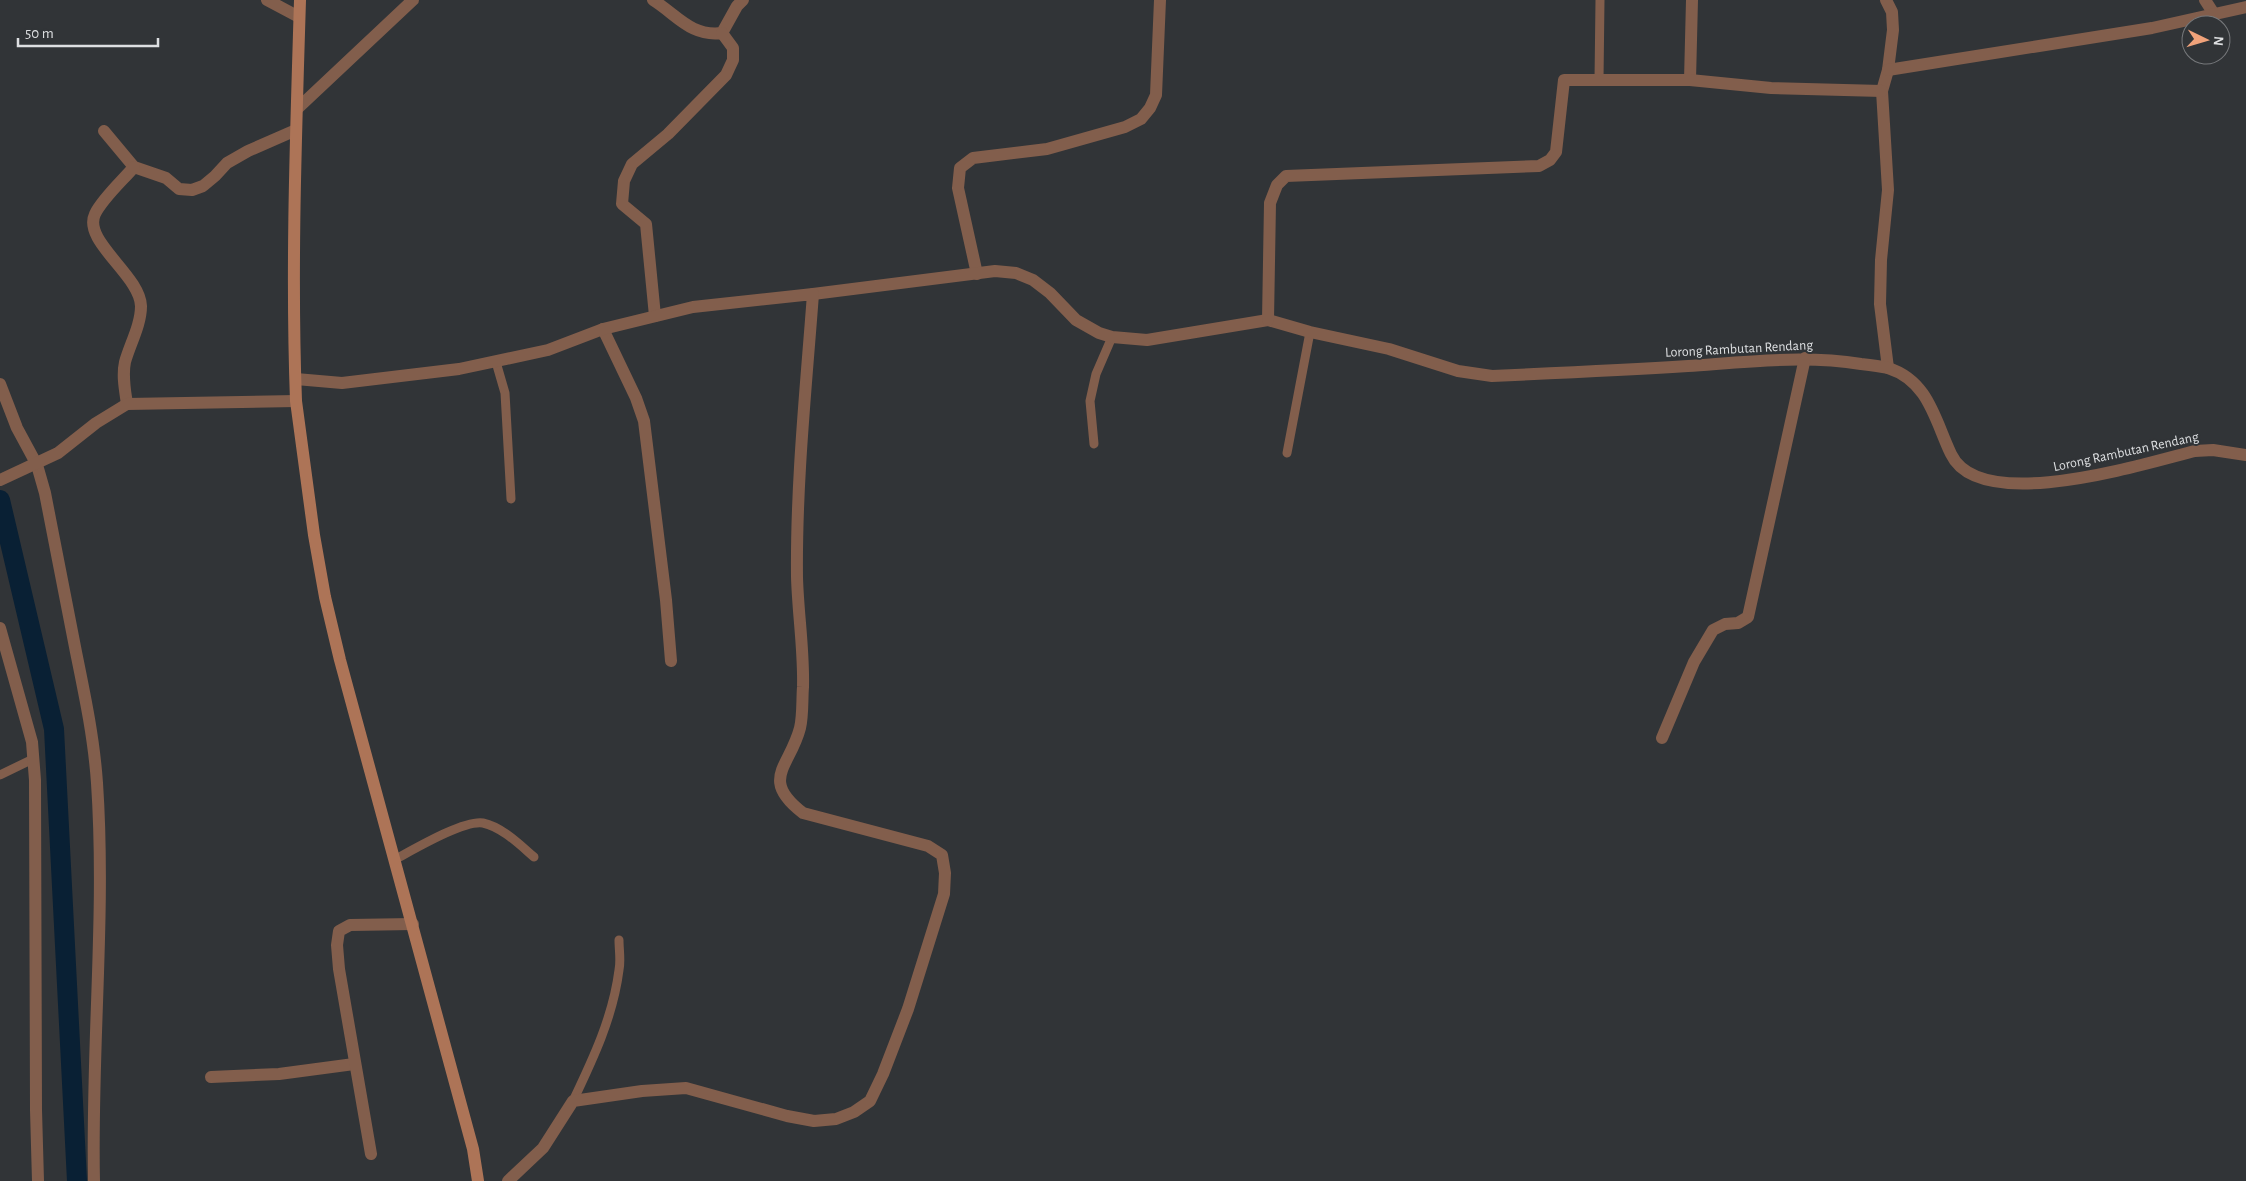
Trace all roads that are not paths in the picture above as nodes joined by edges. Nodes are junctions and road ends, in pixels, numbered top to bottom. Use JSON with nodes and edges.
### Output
{"nodes":[{"id":1,"x":267,"y":0,"type":"edge"},
{"id":2,"x":300,"y":0,"type":"edge"},
{"id":3,"x":413,"y":0,"type":"edge"},
{"id":4,"x":653,"y":0,"type":"edge"},
{"id":5,"x":743,"y":0,"type":"edge"},
{"id":6,"x":1160,"y":0,"type":"edge"},
{"id":7,"x":1600,"y":0,"type":"edge"},
{"id":8,"x":1692,"y":0,"type":"edge"},
{"id":9,"x":1886,"y":0,"type":"edge"},
{"id":10,"x":2206,"y":0,"type":"edge"},
{"id":11,"x":2246,"y":7,"type":"edge"},
{"id":12,"x":2214,"y":14,"type":"junction"},
{"id":13,"x":299,"y":18,"type":"junction"},
{"id":14,"x":722,"y":33,"type":"junction"},
{"id":15,"x":1888,"y":70,"type":"junction"},
{"id":16,"x":1599,"y":80,"type":"junction"},
{"id":17,"x":1690,"y":80,"type":"junction"},
{"id":18,"x":1882,"y":91,"type":"junction"},
{"id":19,"x":297,"y":109,"type":"junction"},
{"id":20,"x":296,"y":130,"type":"junction"},
{"id":21,"x":104,"y":131,"type":"dead end"},
{"id":22,"x":134,"y":167,"type":"junction"},
{"id":23,"x":977,"y":274,"type":"junction"},
{"id":24,"x":813,"y":294,"type":"junction"},
{"id":25,"x":655,"y":316,"type":"junction"},
{"id":26,"x":1268,"y":320,"type":"junction"},
{"id":27,"x":603,"y":329,"type":"junction"},
{"id":28,"x":1310,"y":332,"type":"junction"},
{"id":29,"x":1112,"y":336,"type":"junction"},
{"id":30,"x":1805,"y":358,"type":"junction"},
{"id":31,"x":496,"y":362,"type":"junction"},
{"id":32,"x":1888,"y":368,"type":"junction"},
{"id":33,"x":296,"y":379,"type":"junction"},
{"id":34,"x":0,"y":384,"type":"edge"},
{"id":35,"x":296,"y":401,"type":"junction"},
{"id":36,"x":127,"y":404,"type":"junction"},
{"id":37,"x":1094,"y":444,"type":"dead end"},
{"id":38,"x":1287,"y":453,"type":"dead end"},
{"id":39,"x":2246,"y":454,"type":"edge"},
{"id":40,"x":37,"y":465,"type":"junction"},
{"id":41,"x":0,"y":480,"type":"edge"},
{"id":42,"x":511,"y":499,"type":"dead end"},
{"id":43,"x":0,"y":628,"type":"edge"},
{"id":44,"x":670,"y":661,"type":"dead end"},
{"id":45,"x":1662,"y":738,"type":"dead end"},
{"id":46,"x":33,"y":759,"type":"junction"},
{"id":47,"x":0,"y":775,"type":"edge"},
{"id":48,"x":534,"y":857,"type":"dead end"},
{"id":49,"x":394,"y":860,"type":"junction"},
{"id":50,"x":413,"y":924,"type":"junction"},
{"id":51,"x":619,"y":940,"type":"dead end"},
{"id":52,"x":354,"y":1064,"type":"junction"},
{"id":53,"x":211,"y":1077,"type":"dead end"},
{"id":54,"x":572,"y":1101,"type":"junction"},
{"id":55,"x":371,"y":1154,"type":"dead end"},
{"id":56,"x":38,"y":1181,"type":"edge"},
{"id":57,"x":94,"y":1181,"type":"edge"},
{"id":58,"x":478,"y":1181,"type":"edge"},
{"id":59,"x":508,"y":1181,"type":"edge"}],
"edges":[{"from":1,"to":13,"type":"street"},
{"from":2,"to":13,"type":"main road"},
{"from":3,"to":19,"type":"street"},
{"from":4,"to":14,"type":"street"},
{"from":5,"to":14,"type":"street"},
{"from":6,"to":23,"type":"street"},
{"from":7,"to":16,"type":"lane"},
{"from":8,"to":17,"type":"street"},
{"from":9,"to":15,"type":"street"},
{"from":10,"to":12,"type":"street"},
{"from":11,"to":12,"type":"street"},
{"from":12,"to":15,"type":"street"},
{"from":13,"to":19,"type":"main road"},
{"from":14,"to":25,"type":"street"},
{"from":15,"to":18,"type":"street"},
{"from":16,"to":17,"type":"street"},
{"from":16,"to":26,"type":"street"},
{"from":17,"to":18,"type":"street"},
{"from":18,"to":32,"type":"street"},
{"from":19,"to":20,"type":"main road"},
{"from":20,"to":22,"type":"street"},
{"from":20,"to":33,"type":"main road"},
{"from":21,"to":22,"type":"street"},
{"from":22,"to":36,"type":"street"},
{"from":23,"to":24,"type":"street"},
{"from":23,"to":29,"type":"street"},
{"from":24,"to":25,"type":"street"},
{"from":24,"to":54,"type":"street"},
{"from":25,"to":27,"type":"street"},
{"from":26,"to":28,"type":"street","name":"Lorong Rambutan Rendang"},
{"from":26,"to":29,"type":"street"},
{"from":27,"to":31,"type":"street"},
{"from":27,"to":44,"type":"street"},
{"from":28,"to":30,"type":"street","name":"Lorong Rambutan Rendang"},
{"from":28,"to":38,"type":"lane"},
{"from":29,"to":37,"type":"lane"},
{"from":30,"to":32,"type":"street","name":"Lorong Rambutan Rendang"},
{"from":30,"to":45,"type":"street"},
{"from":31,"to":33,"type":"street"},
{"from":31,"to":42,"type":"lane"},
{"from":32,"to":39,"type":"street","name":"Lorong Rambutan Rendang"},
{"from":33,"to":35,"type":"main road"},
{"from":34,"to":40,"type":"street"},
{"from":35,"to":36,"type":"street"},
{"from":35,"to":49,"type":"main road"},
{"from":36,"to":40,"type":"street"},
{"from":40,"to":41,"type":"street"},
{"from":40,"to":57,"type":"street"},
{"from":43,"to":46,"type":"street"},
{"from":46,"to":47,"type":"lane"},
{"from":46,"to":56,"type":"street"},
{"from":48,"to":49,"type":"lane"},
{"from":49,"to":50,"type":"main road"},
{"from":50,"to":52,"type":"street"},
{"from":50,"to":58,"type":"main road"},
{"from":51,"to":54,"type":"lane"},
{"from":52,"to":53,"type":"street"},
{"from":52,"to":55,"type":"street"},
{"from":54,"to":59,"type":"street"}]}
